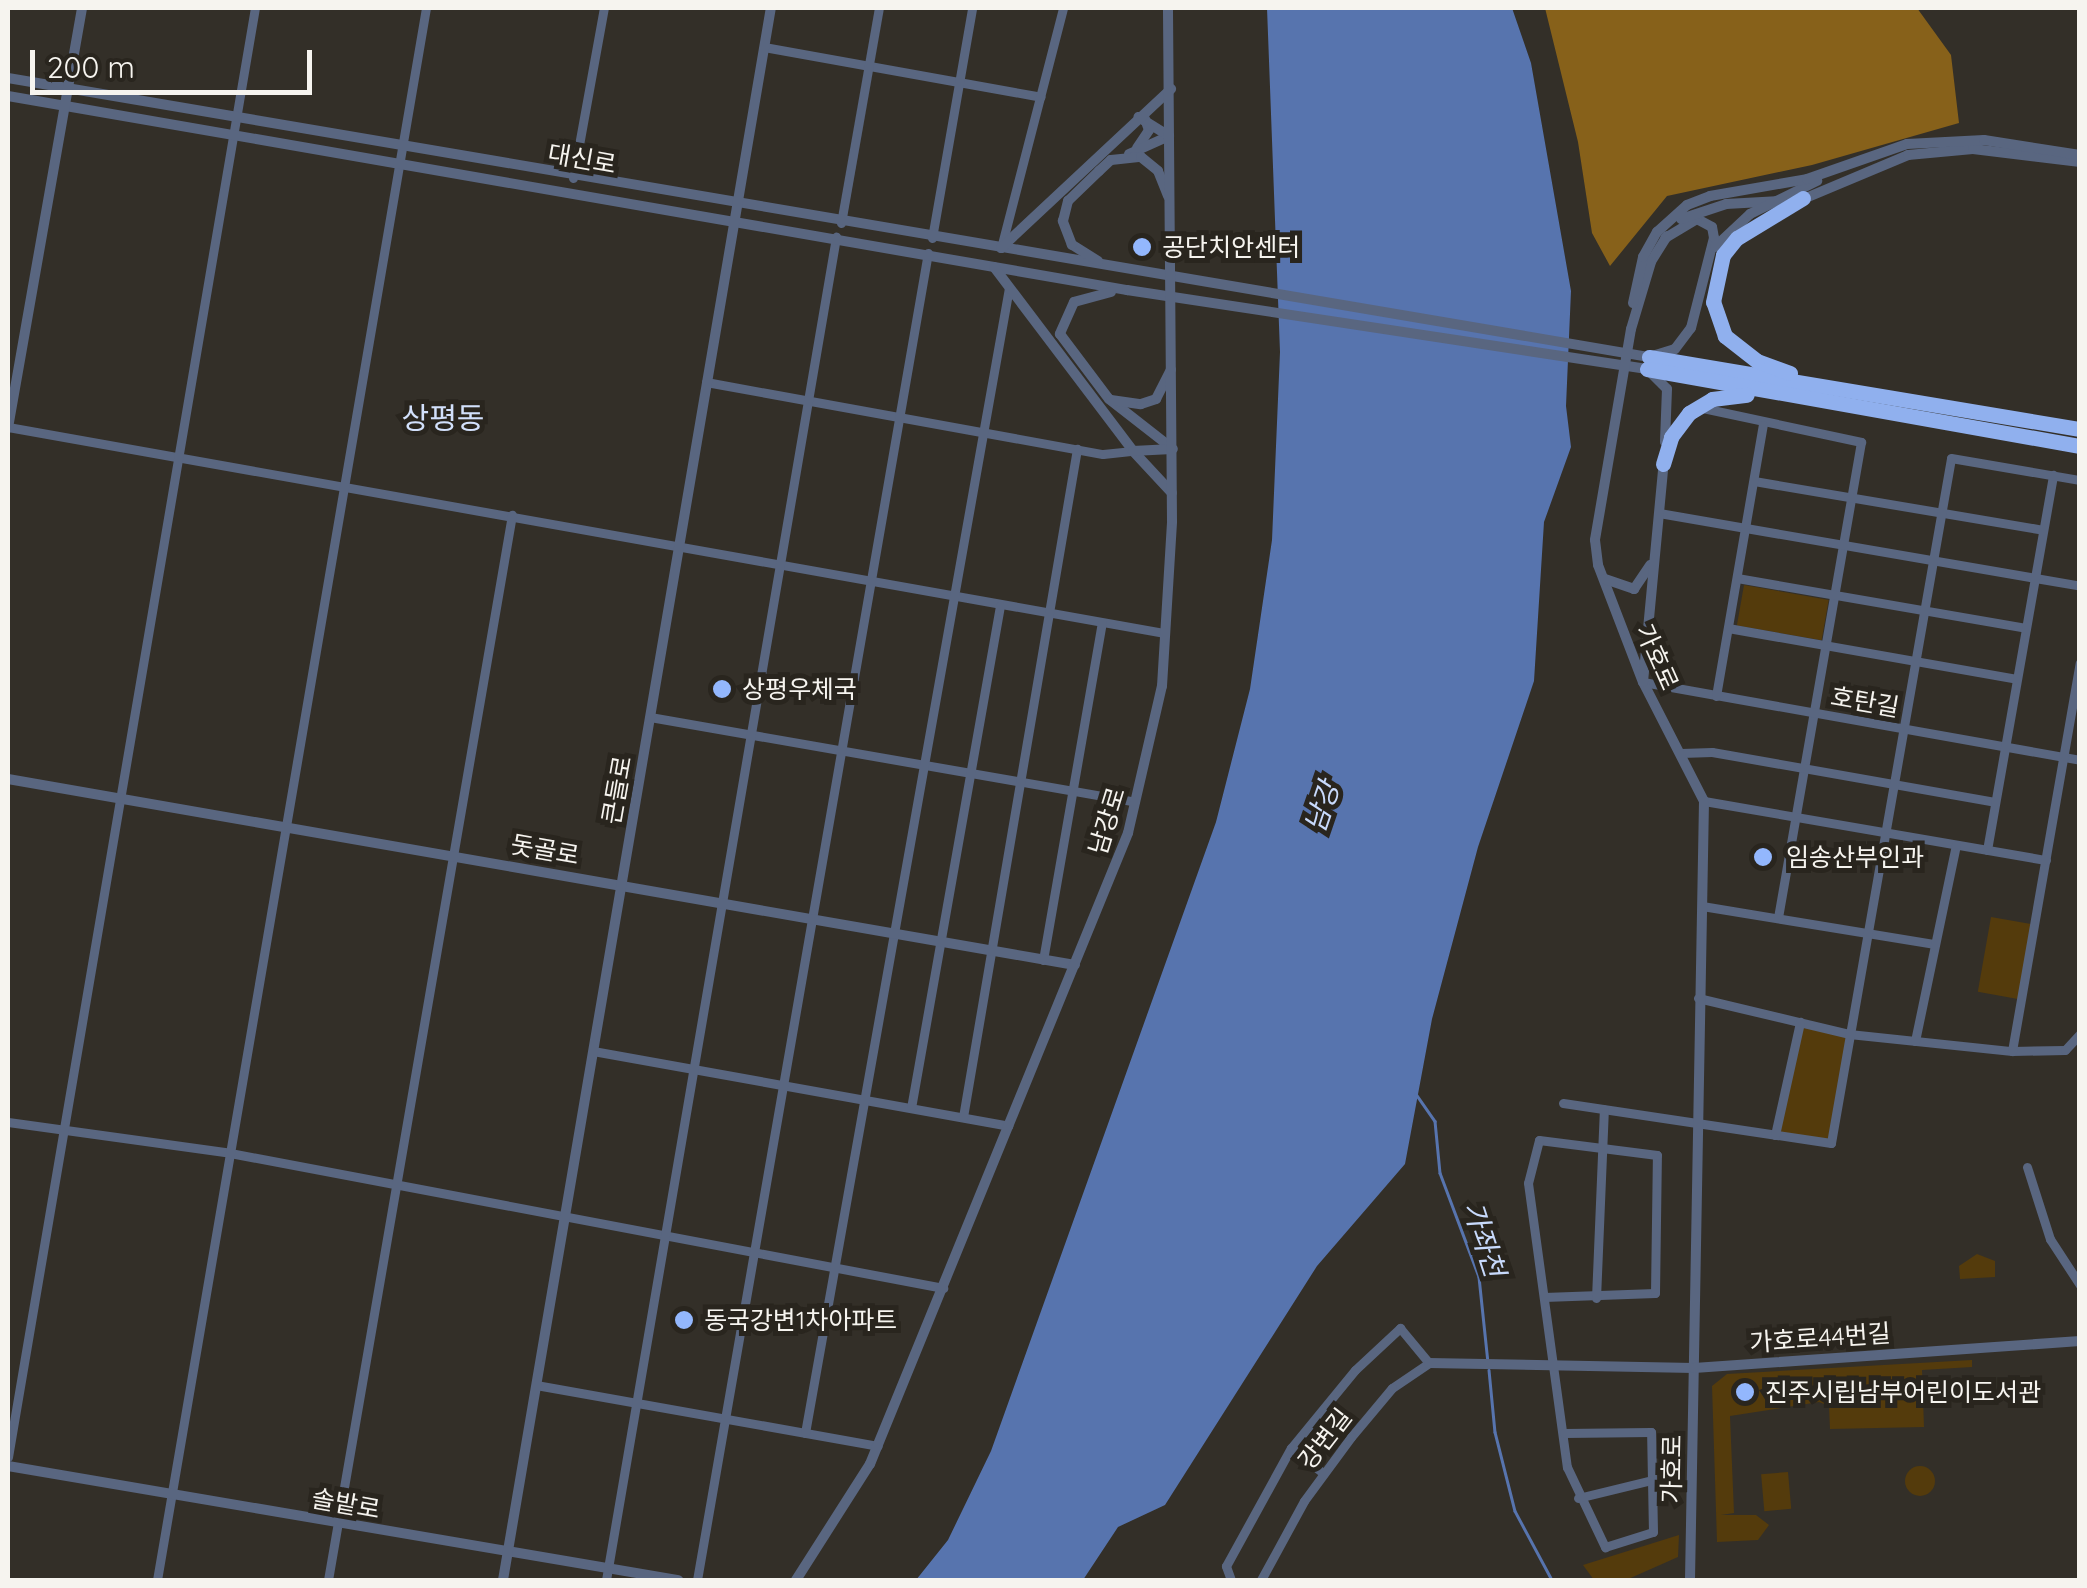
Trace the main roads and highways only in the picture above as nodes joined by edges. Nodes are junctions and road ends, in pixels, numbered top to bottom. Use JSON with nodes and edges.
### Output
{"nodes":[{"id":1,"x":1804,"y":198,"type":"road end"},
{"id":2,"x":1842,"y":387,"type":"junction"},
{"id":3,"x":1842,"y":406,"type":"junction"},
{"id":4,"x":2080,"y":429,"type":"edge"},
{"id":5,"x":2080,"y":446,"type":"edge"},
{"id":6,"x":1664,"y":464,"type":"road end"}],
"edges":[{"from":1,"to":2,"type":"highway"},
{"from":2,"to":3,"type":"highway"},
{"from":2,"to":4,"type":"highway"},
{"from":3,"to":5,"type":"highway"},
{"from":3,"to":6,"type":"highway"}]}
